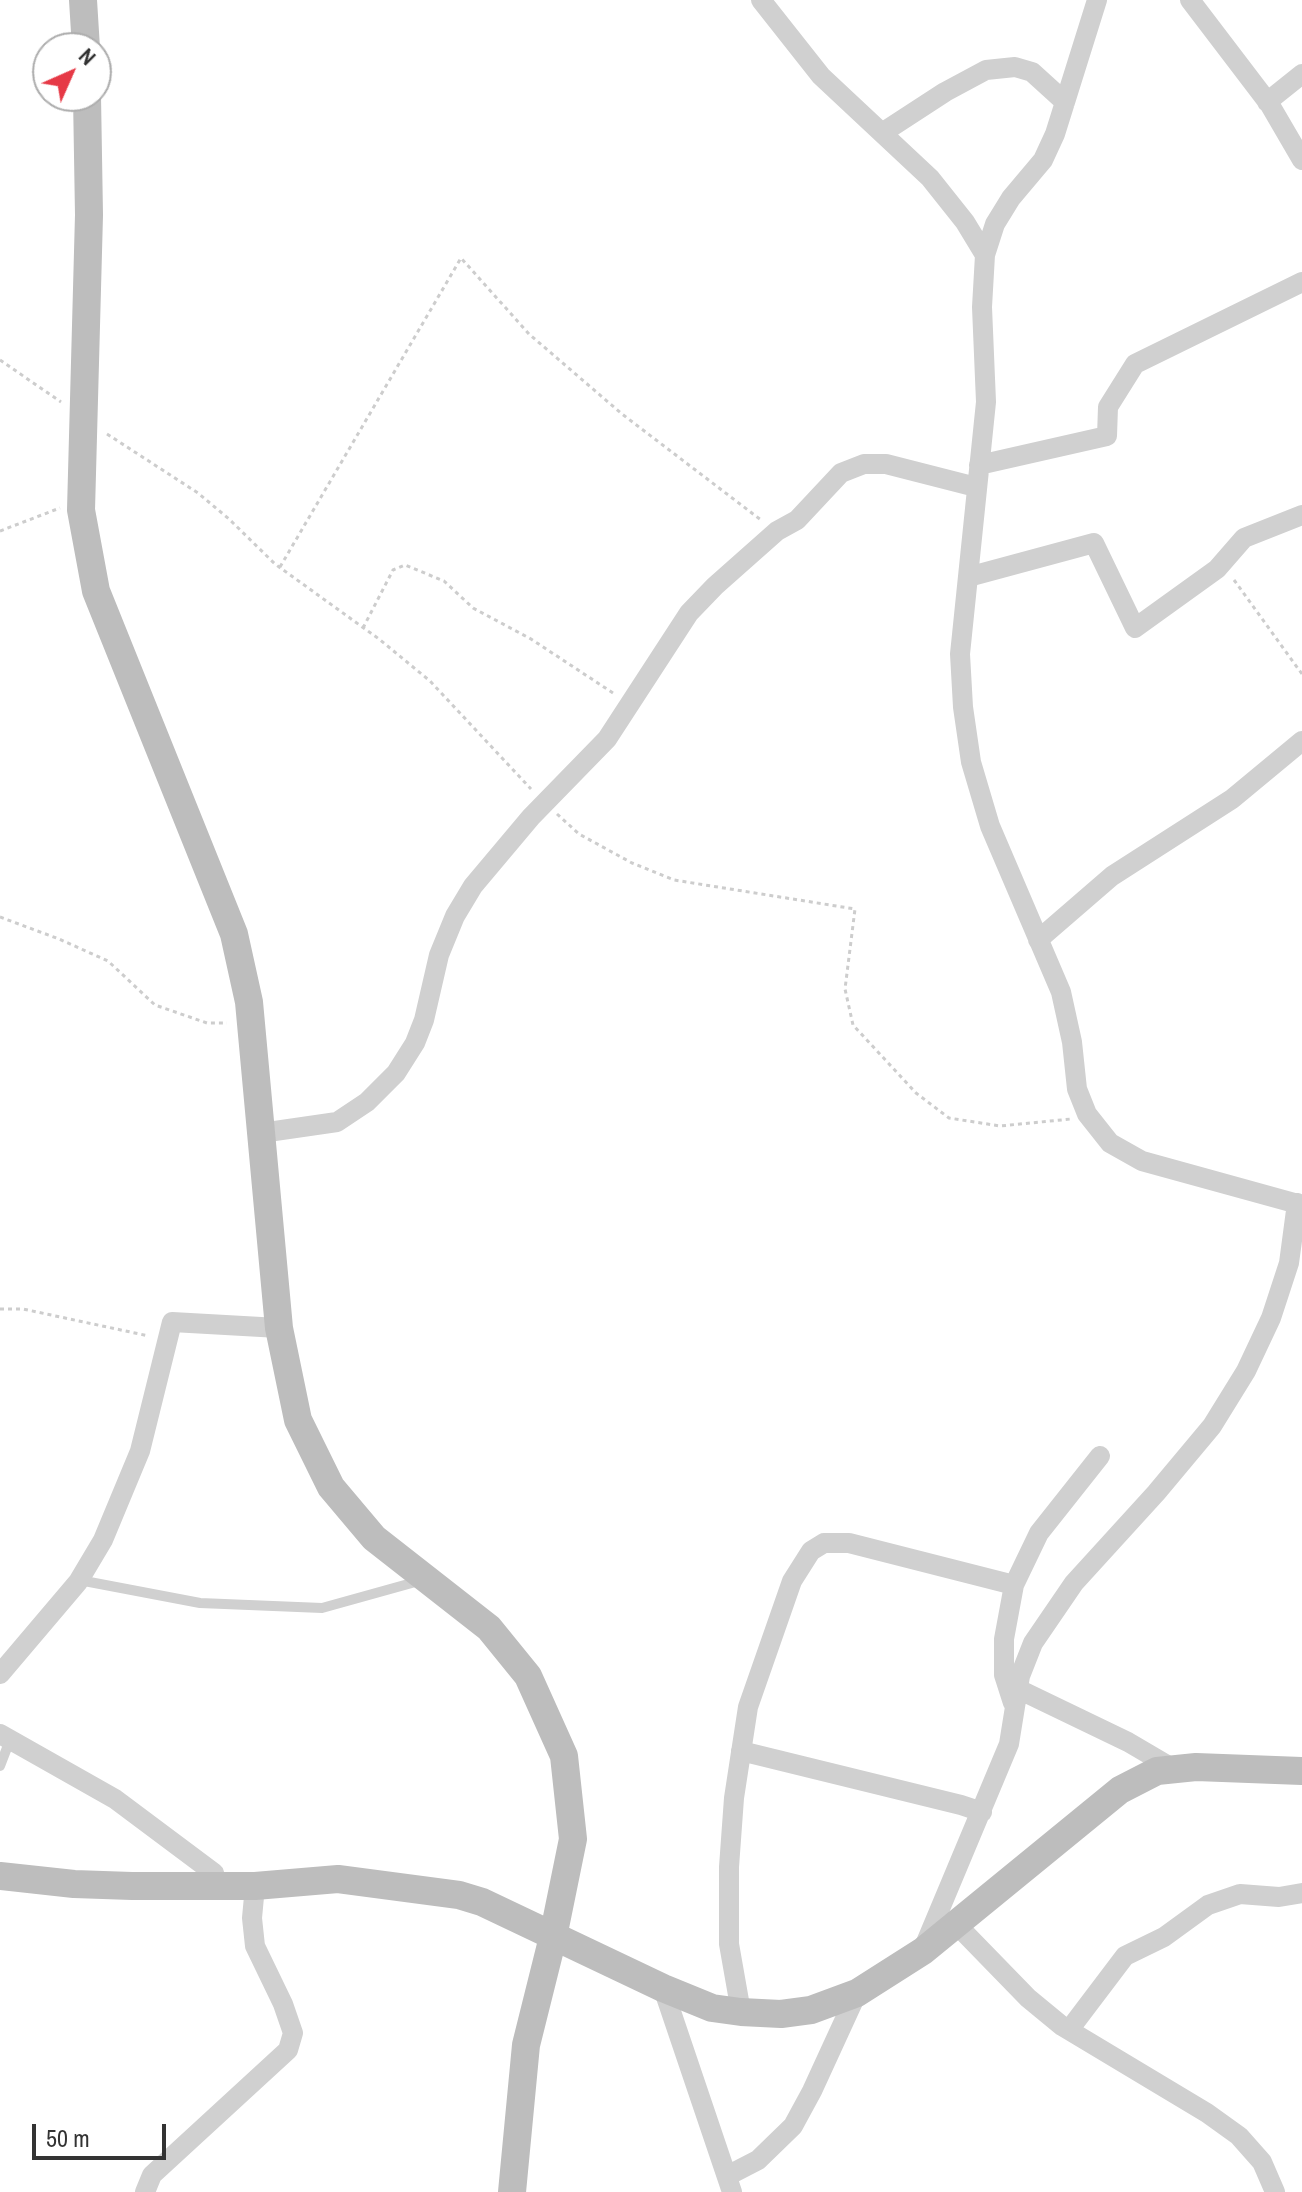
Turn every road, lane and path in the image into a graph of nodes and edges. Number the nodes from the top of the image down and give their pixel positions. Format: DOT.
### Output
graph roads {
  1 [pos="83,0"];
  2 [pos="761,0"];
  3 [pos="1097,0"];
  4 [pos="1190,0"];
  5 [pos="85,32"];
  6 [pos="1302,74"];
  7 [pos="1065,102"];
  8 [pos="1267,102"];
  9 [pos="87,112"];
  10 [pos="882,133"];
  11 [pos="1302,160"];
  12 [pos="985,255"];
  13 [pos="1302,282"];
  14 [pos="0,360"];
  15 [pos="84,419"];
  16 [pos="979,465"];
  17 [pos="976,487"];
  18 [pos="81,501"];
  19 [pos="1302,515"];
  20 [pos="0,531"];
  21 [pos="777,531"];
  22 [pos="1222,563"];
  23 [pos="280,567"];
  24 [pos="968,577"];
  25 [pos="363,628"];
  26 [pos="1302,674"];
  27 [pos="630,704"];
  28 [pos="1302,741"];
  29 [pos="545,803"];
  30 [pos="0,917"];
  31 [pos="1038,940"];
  32 [pos="251,1024"];
  33 [pos="1090,1118"];
  34 [pos="261,1133"];
  35 [pos="1300,1204"];
  36 [pos="0,1309"];
  37 [pos="279,1328"];
  38 [pos="168,1340"];
  39 [pos="1100,1456"];
  40 [pos="427,1578"];
  41 [pos="79,1580"];
  42 [pos="1014,1585"];
  43 [pos="0,1674"];
  44 [pos="1016,1699"];
  45 [pos="5,1737"];
  46 [pos="741,1751"];
  47 [pos="0,1766"];
  48 [pos="1174,1769"];
  49 [pos="1302,1771"];
  50 [pos="982,1812"];
  51 [pos="0,1876"];
  52 [pos="216,1885"];
  53 [pos="255,1886"];
  54 [pos="1302,1893"];
  55 [pos="956,1924"];
  56 [pos="553,1937"];
  57 [pos="923,1951"];
  58 [pos="663,1988"];
  59 [pos="857,1993"];
  60 [pos="741,2012"];
  61 [pos="1069,2030"];
  62 [pos="730,2184"];
  63 [pos="145,2192"];
  64 [pos="512,2192"];
  65 [pos="1275,2192"];
  1 -- 5 [label="street"];
  2 -- 10 [label="street"];
  3 -- 7 [label="street"];
  4 -- 8 [label="street"];
  6 -- 8 [label="street"];
  7 -- 10 [label="street"];
  7 -- 12 [label="street"];
  8 -- 11 [label="street"];
  9 -- 15 [label="street"];
  10 -- 12 [label="street"];
  12 -- 16 [label="street"];
  13 -- 16 [label="street"];
  14 -- 15 [label="path"];
  15 -- 18 [label="street"];
  15 -- 23 [label="path"];
  16 -- 17 [label="street"];
  17 -- 21 [label="street"];
  17 -- 24 [label="street"];
  18 -- 20 [label="path"];
  18 -- 32 [label="street"];
  19 -- 22 [label="street"];
  21 -- 23 [label="path"];
  21 -- 27 [label="street"];
  22 -- 24 [label="street"];
  22 -- 26 [label="path"];
  23 -- 25 [label="path"];
  24 -- 31 [label="street"];
  25 -- 27 [label="path"];
  25 -- 29 [label="path"];
  27 -- 29 [label="street"];
  28 -- 31 [label="street"];
  29 -- 33 [label="path"];
  29 -- 34 [label="street"];
  30 -- 32 [label="path"];
  31 -- 33 [label="street"];
  32 -- 34 [label="street"];
  33 -- 35 [label="street"];
  34 -- 37 [label="street"];
  35 -- 44 [label="street"];
  36 -- 38 [label="path"];
  37 -- 38 [label="street"];
  37 -- 40 [label="street"];
  38 -- 41 [label="street"];
  39 -- 42 [label="street"];
  40 -- 41 [label="lane"];
  40 -- 56 [label="street"];
  41 -- 43 [label="street"];
  42 -- 44 [label="street"];
  42 -- 46 [label="street"];
  44 -- 48 [label="street"];
  44 -- 50 [label="street"];
  45 -- 47 [label="lane"];
  45 -- 52 [label="street"];
  46 -- 50 [label="street"];
  46 -- 60 [label="street"];
  48 -- 49 [label="street"];
  48 -- 55 [label="street"];
  50 -- 57 [label="street"];
  51 -- 52 [label="street"];
  52 -- 53 [label="street"];
  53 -- 56 [label="street"];
  53 -- 63 [label="street"];
  54 -- 61 [label="street"];
  55 -- 57 [label="street"];
  55 -- 61 [label="street"];
  56 -- 58 [label="street"];
  56 -- 64 [label="street"];
  57 -- 59 [label="street"];
  58 -- 60 [label="street"];
  58 -- 62 [label="street"];
  59 -- 60 [label="street"];
  59 -- 62 [label="street"];
  61 -- 65 [label="street"];
}
